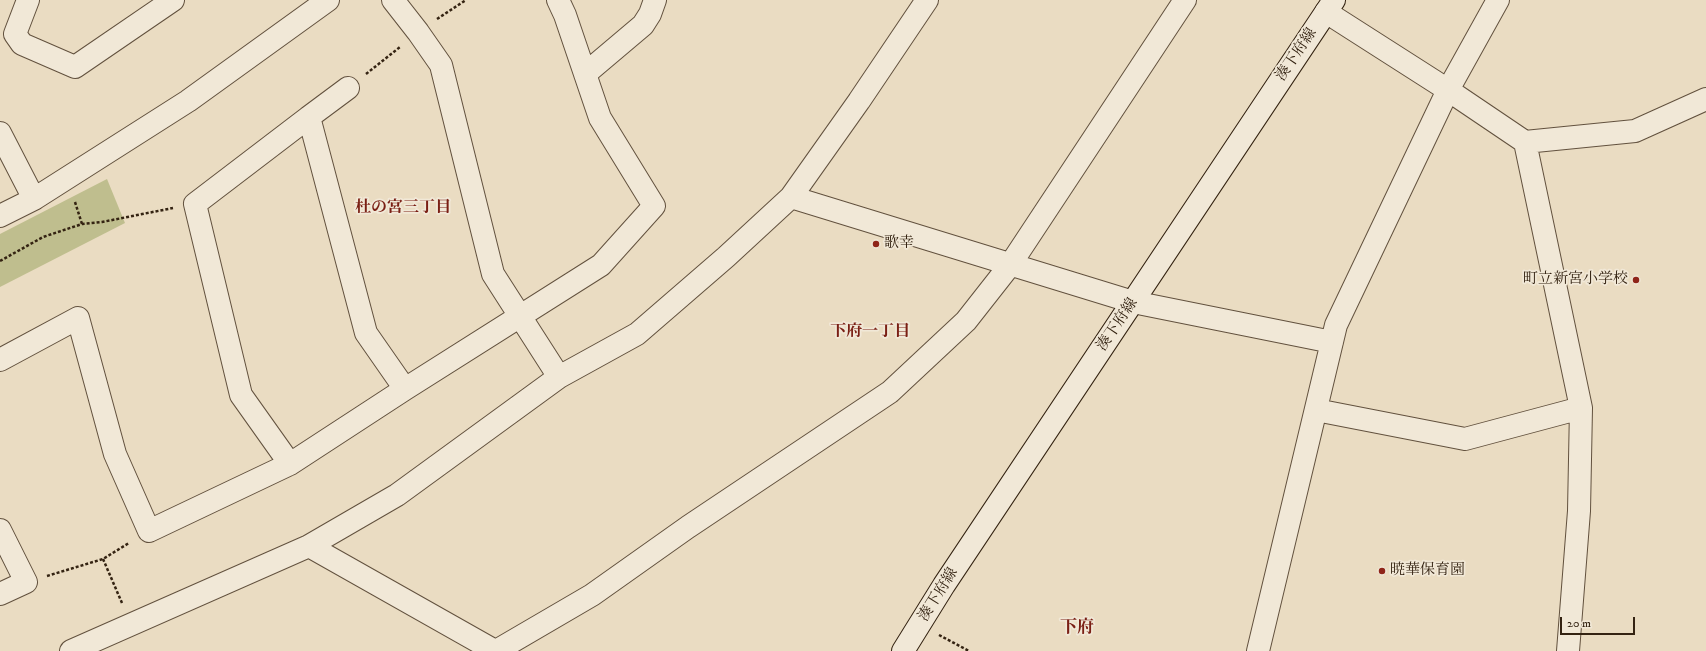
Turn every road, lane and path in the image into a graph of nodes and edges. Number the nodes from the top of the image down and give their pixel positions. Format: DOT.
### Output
graph roads {
  1 [pos="28,0"];
  2 [pos="173,0"];
  3 [pos="328,0"];
  4 [pos="393,0"];
  5 [pos="466,0"];
  6 [pos="558,0"];
  7 [pos="654,0"];
  8 [pos="927,0"];
  9 [pos="1185,0"];
  10 [pos="1498,0"];
  11 [pos="1330,6"];
  12 [pos="418,32"];
  13 [pos="585,74"];
  14 [pos="348,88"];
  15 [pos="1448,90"];
  16 [pos="1706,99"];
  17 [pos="309,118"];
  18 [pos="0,133"];
  19 [pos="1525,142"];
  20 [pos="791,197"];
  21 [pos="34,199"];
  22 [pos="195,204"];
  23 [pos="0,216"];
  24 [pos="0,260"];
  25 [pos="1010,265"];
  26 [pos="1133,302"];
  27 [pos="521,315"];
  28 [pos="1332,342"];
  29 [pos="0,360"];
  30 [pos="559,376"];
  31 [pos="405,388"];
  32 [pos="1581,408"];
  33 [pos="1316,410"];
  34 [pos="290,464"];
  35 [pos="0,530"];
  36 [pos="149,531"];
  37 [pos="309,546"];
  38 [pos="103,559"];
  39 [pos="26,582"];
  40 [pos="0,594"];
  41 [pos="130,624"];
  42 [pos="920,624"];
  43 [pos="78,650"];
  44 [pos="495,651"];
  45 [pos="903,651"];
  46 [pos="969,651"];
  47 [pos="1258,651"];
  48 [pos="1568,651"];
  1 -- 2 [label="street"];
  3 -- 21 [label="street"];
  4 -- 12 [label="street"];
  5 -- 12 [label="path"];
  6 -- 13 [label="street"];
  7 -- 13 [label="street"];
  8 -- 20 [label="street"];
  9 -- 25 [label="street"];
  10 -- 15 [label="street"];
  11 -- 15 [label="street"];
  11 -- 26 [label="street, 湊下府線"];
  12 -- 14 [label="path"];
  12 -- 27 [label="street"];
  13 -- 27 [label="street"];
  14 -- 17 [label="street"];
  15 -- 19 [label="street"];
  15 -- 28 [label="street"];
  16 -- 19 [label="street"];
  17 -- 22 [label="street"];
  17 -- 31 [label="street"];
  18 -- 21 [label="street"];
  19 -- 32 [label="street"];
  20 -- 25 [label="street"];
  20 -- 30 [label="street"];
  21 -- 23 [label="street"];
  22 -- 24 [label="path"];
  22 -- 34 [label="street"];
  25 -- 26 [label="street"];
  25 -- 44 [label="street"];
  26 -- 28 [label="street"];
  26 -- 42 [label="street, 湊下府線"];
  27 -- 30 [label="street"];
  27 -- 31 [label="street"];
  28 -- 33 [label="street"];
  29 -- 36 [label="street"];
  30 -- 37 [label="street"];
  31 -- 34 [label="street"];
  32 -- 33 [label="street"];
  32 -- 48 [label="street"];
  33 -- 47 [label="street"];
  34 -- 36 [label="street"];
  35 -- 39 [label="street"];
  36 -- 38 [label="path"];
  37 -- 41 [label="street"];
  37 -- 44 [label="street"];
  38 -- 39 [label="path"];
  38 -- 41 [label="path"];
  39 -- 40 [label="street"];
  41 -- 43 [label="street"];
  42 -- 45 [label="street, 湊下府線"];
  42 -- 46 [label="path"];
}
